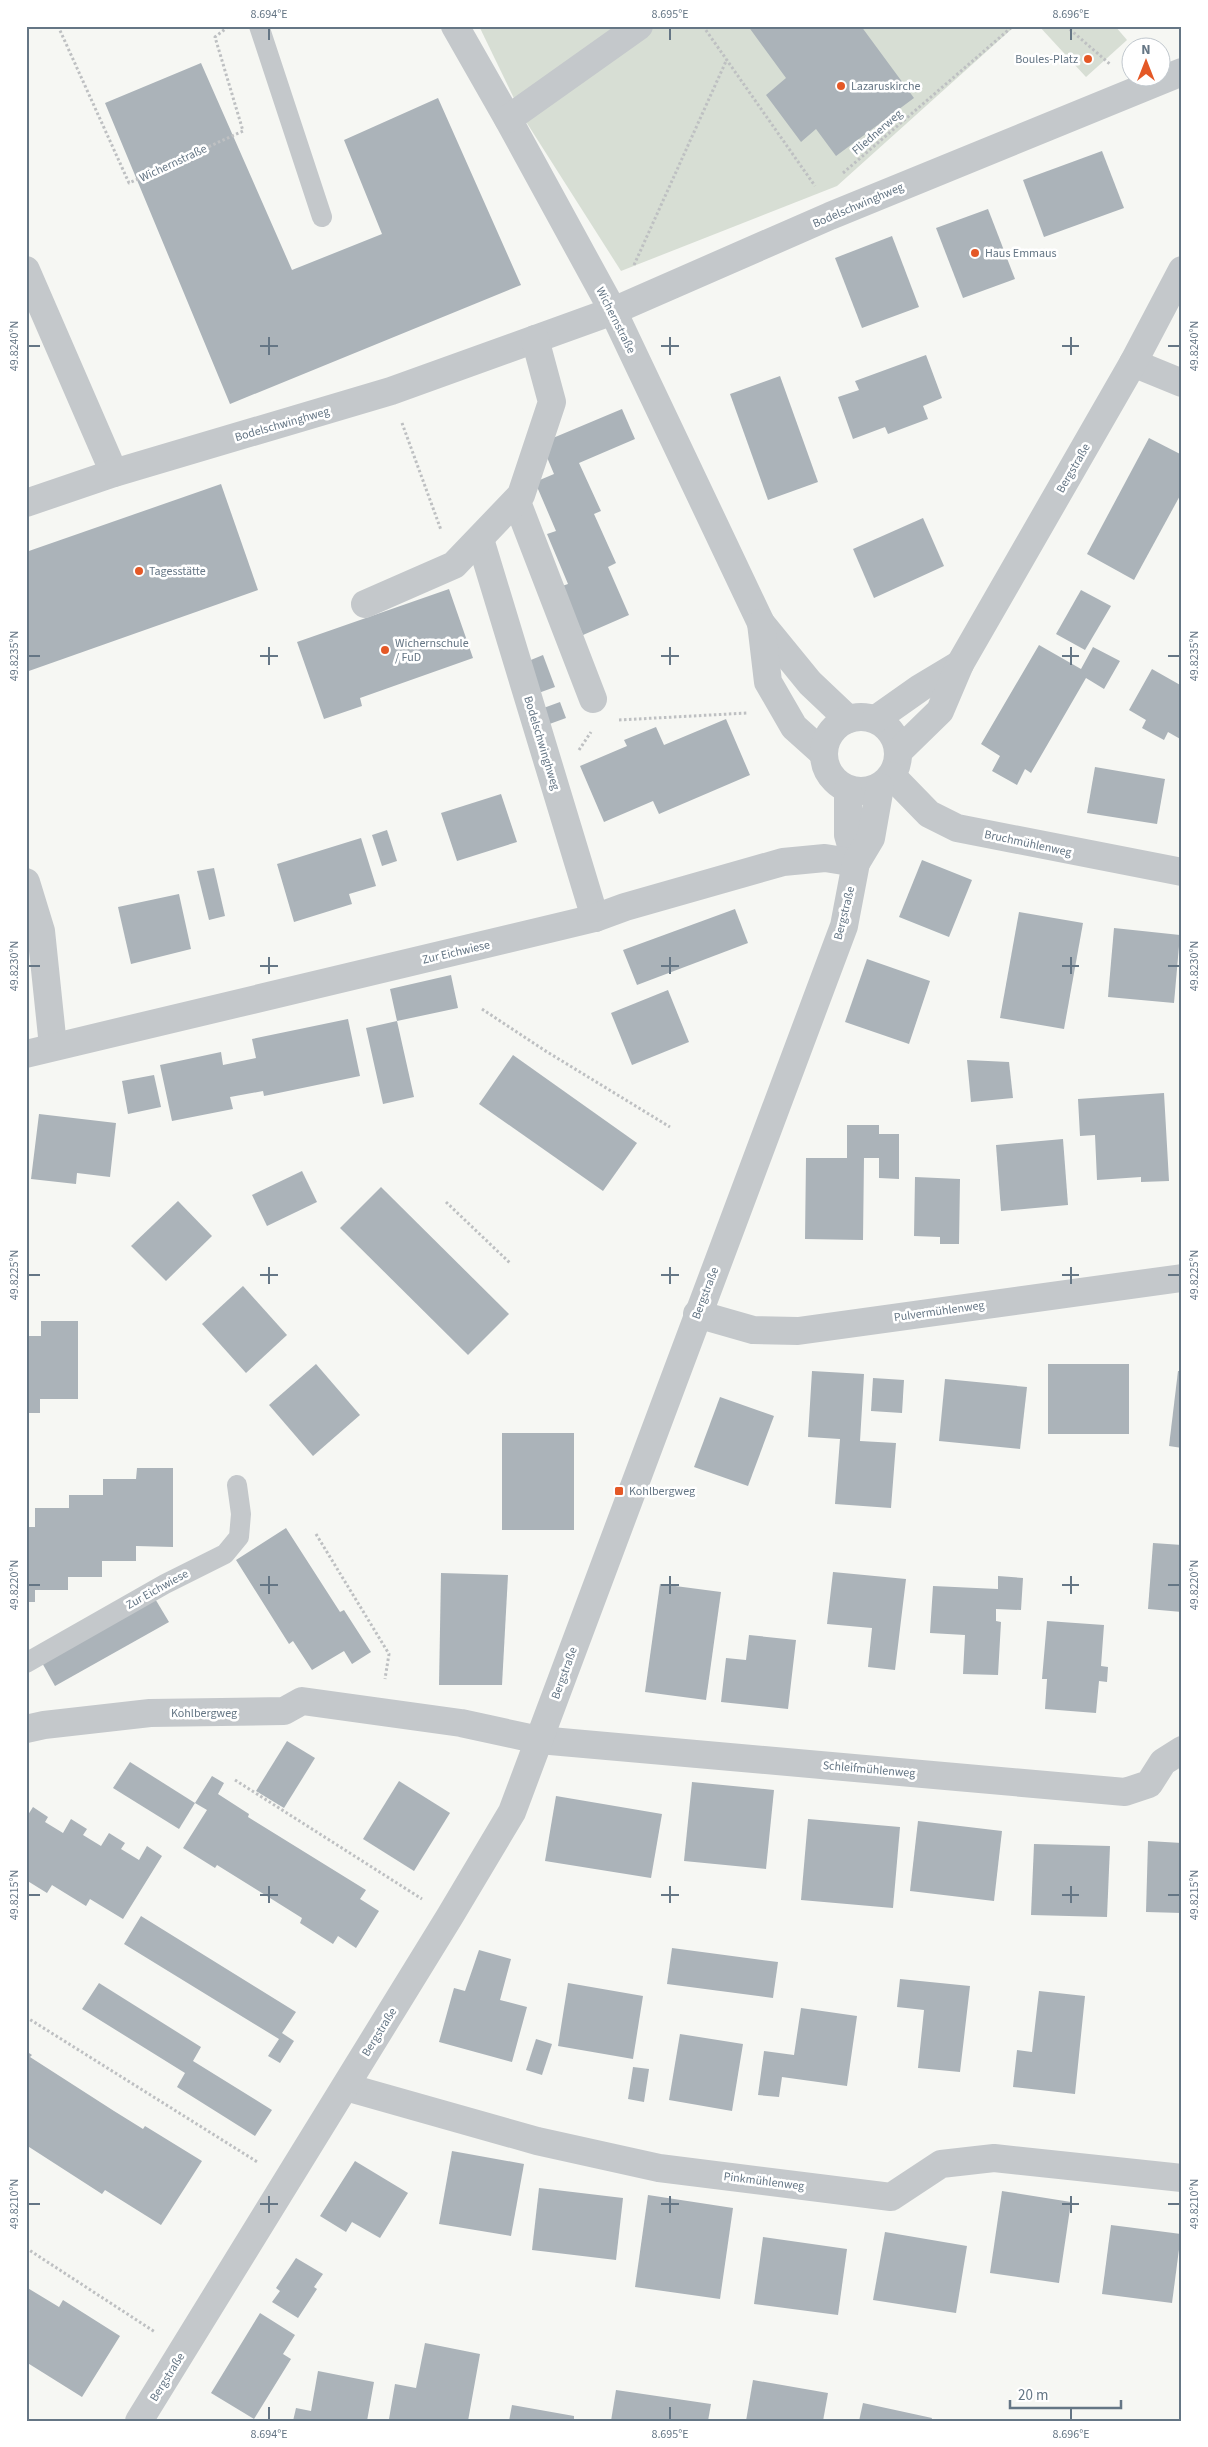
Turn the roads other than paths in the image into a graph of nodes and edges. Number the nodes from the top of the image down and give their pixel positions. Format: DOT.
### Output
graph roads {
  1 [pos="259,26"];
  2 [pos="455,26"];
  3 [pos="639,26"];
  4 [pos="1182,72"];
  5 [pos="508,119"];
  6 [pos="322,217"];
  7 [pos="26,270"];
  8 [pos="1182,270"];
  9 [pos="613,311"];
  10 [pos="535,339"];
  11 [pos="1133,363"];
  12 [pos="1182,383"];
  13 [pos="114,473"];
  14 [pos="517,502"];
  15 [pos="26,503"];
  16 [pos="480,539"];
  17 [pos="365,604"];
  18 [pos="761,623"];
  19 [pos="960,664"];
  20 [pos="593,699"];
  21 [pos="848,719"];
  22 [pos="876,719"];
  23 [pos="823,753"];
  24 [pos="890,771"];
  25 [pos="848,790"];
  26 [pos="856,863"];
  27 [pos="1182,872"];
  28 [pos="26,882"];
  29 [pos="595,918"];
  30 [pos="54,1046"];
  31 [pos="26,1054"];
  32 [pos="1182,1278"];
  33 [pos="697,1314"];
  34 [pos="237,1485"];
  35 [pos="26,1663"];
  36 [pos="26,1729"];
  37 [pos="539,1740"];
  38 [pos="1182,1750"];
  39 [pos="346,2087"];
  40 [pos="1182,2178"];
  41 [pos="139,2421"];
  1 -- 6 [label="lane"];
  2 -- 5 [label="street, Wichernstraße"];
  3 -- 5 [label="street"];
  4 -- 9 [label="street, Bodelschwinghweg"];
  5 -- 9 [label="street, Wichernstraße"];
  7 -- 13 [label="street"];
  8 -- 11 [label="street, Bergstraße"];
  9 -- 10 [label="street, Bodelschwinghweg"];
  9 -- 18 [label="street, Wichernstraße"];
  10 -- 13 [label="street, Bodelschwinghweg"];
  10 -- 14 [label="street"];
  11 -- 12 [label="street"];
  11 -- 19 [label="street, Bergstraße"];
  13 -- 15 [label="street, Bodelschwinghweg"];
  14 -- 16 [label="street"];
  14 -- 20 [label="street"];
  16 -- 17 [label="street"];
  16 -- 29 [label="street, Bodelschwinghweg"];
  18 -- 21 [label="street, Wichernstraße"];
  18 -- 23 [label="street, Wichernstraße"];
  19 -- 22 [label="street, Bergstraße"];
  19 -- 24 [label="street, Bergstraße"];
  21 -- 22 [label="street"];
  21 -- 23 [label="street"];
  22 -- 24 [label="street"];
  23 -- 25 [label="street"];
  24 -- 25 [label="street"];
  24 -- 26 [label="street, Bergstraße"];
  24 -- 27 [label="street, Bruchmühlenweg"];
  25 -- 26 [label="street, Bergstraße"];
  26 -- 29 [label="street, Zur Eichwiese"];
  26 -- 33 [label="street, Bergstraße"];
  28 -- 30 [label="street"];
  29 -- 30 [label="street, Zur Eichwiese"];
  30 -- 31 [label="street, Zur Eichwiese"];
  32 -- 33 [label="street, Pulvermühlenweg"];
  33 -- 37 [label="street, Bergstraße"];
  34 -- 35 [label="lane, Zur Eichwiese"];
  36 -- 37 [label="street, Kohlbergweg"];
  37 -- 38 [label="street, Schleifmühlenweg"];
  37 -- 39 [label="street, Bergstraße"];
  39 -- 40 [label="street, Pinkmühlenweg"];
  39 -- 41 [label="street, Bergstraße"];
}
